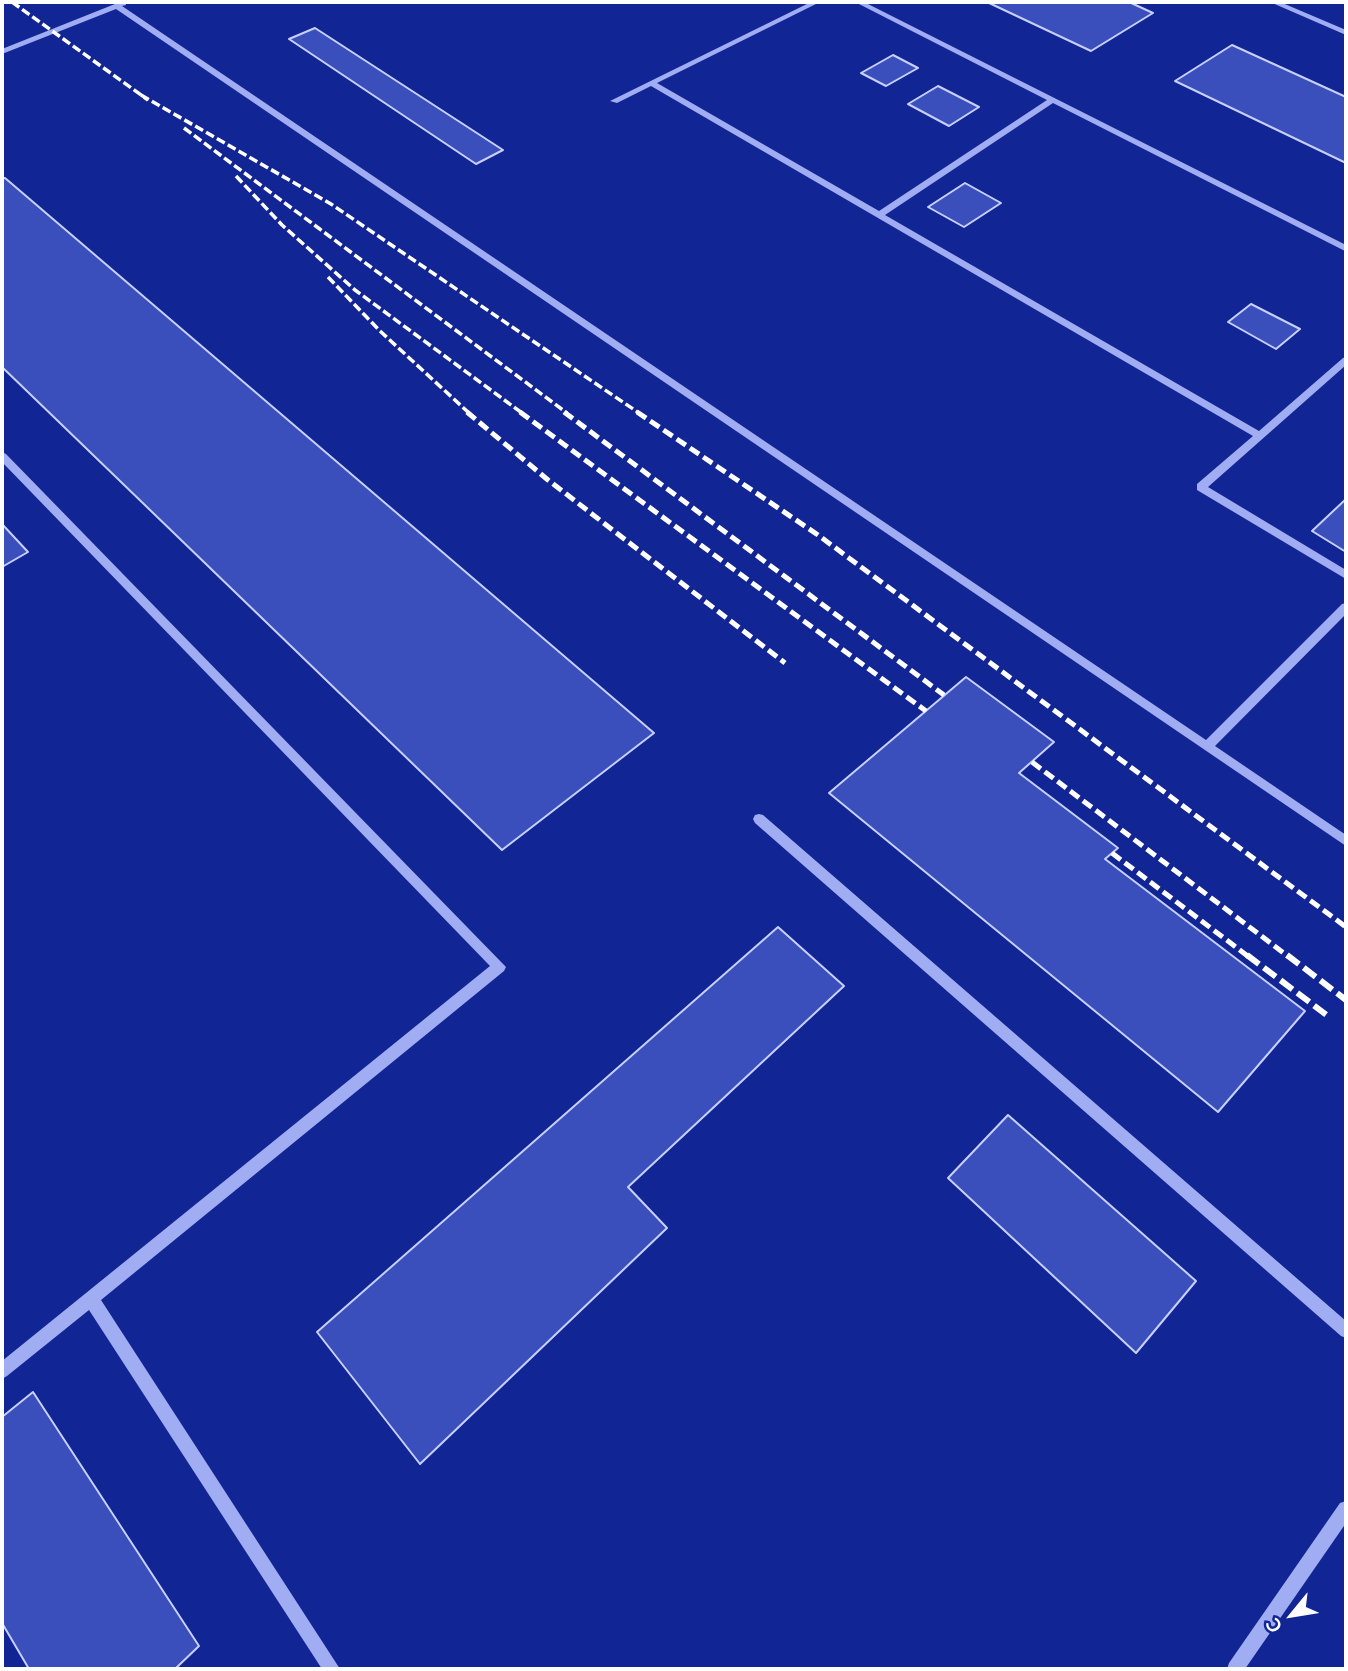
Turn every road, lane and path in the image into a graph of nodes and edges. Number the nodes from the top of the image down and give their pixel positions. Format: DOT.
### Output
graph roads {
  1 [pos="816,2"];
  2 [pos="859,2"];
  3 [pos="1274,2"];
  4 [pos="122,4"];
  5 [pos="1346,33"];
  6 [pos="2,51"];
  7 [pos="651,83"];
  8 [pos="1053,100"];
  9 [pos="614,101"];
  10 [pos="878,216"];
  11 [pos="1346,248"];
  12 [pos="1346,360"];
  13 [pos="1260,436"];
  14 [pos="2,456"];
  15 [pos="1346,575"];
  16 [pos="1346,607"];
  17 [pos="1207,746"];
  18 [pos="759,819"];
  19 [pos="1346,841"];
  20 [pos="91,1299"];
  21 [pos="1346,1331"];
  22 [pos="2,1371"];
  23 [pos="1346,1509"];
  24 [pos="332,1669"];
  25 [pos="1235,1669"];
  1 -- 7 [label="lane"];
  2 -- 8 [label="lane"];
  3 -- 5 [label="lane"];
  4 -- 6 [label="lane"];
  4 -- 17 [label="lane"];
  7 -- 9 [label="lane"];
  7 -- 10 [label="lane"];
  8 -- 10 [label="lane"];
  8 -- 11 [label="lane"];
  10 -- 13 [label="lane"];
  12 -- 13 [label="lane"];
  13 -- 15 [label="lane"];
  14 -- 20 [label="lane"];
  16 -- 17 [label="lane"];
  17 -- 19 [label="lane"];
  18 -- 21 [label="lane"];
  20 -- 22 [label="lane"];
  20 -- 24 [label="lane"];
  23 -- 25 [label="lane"];
}
